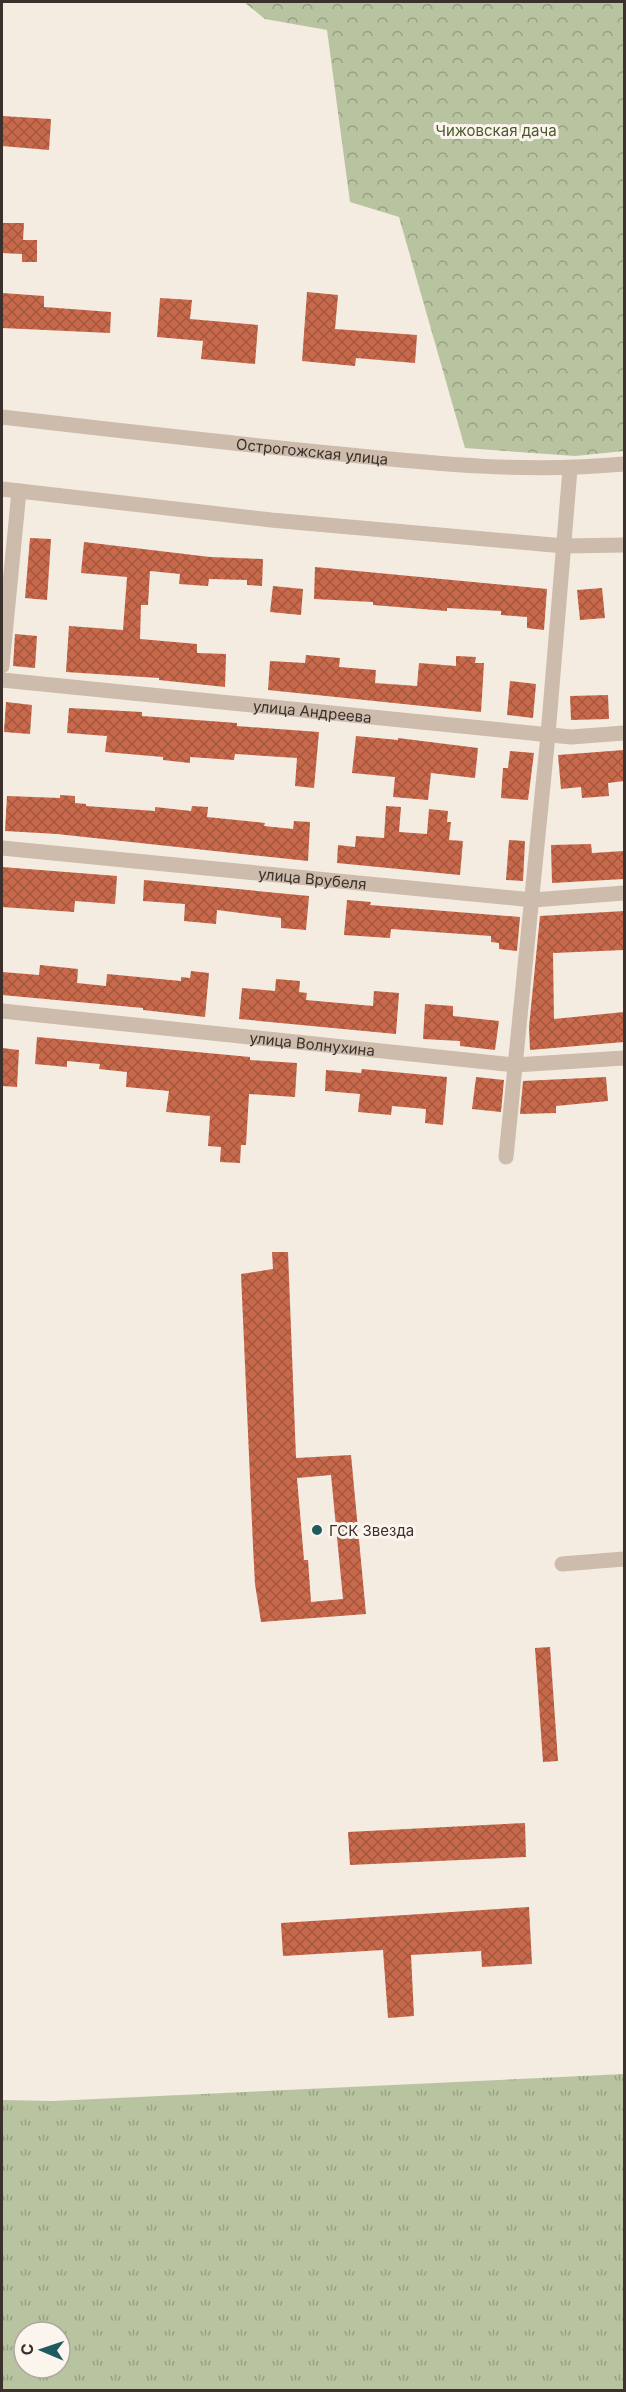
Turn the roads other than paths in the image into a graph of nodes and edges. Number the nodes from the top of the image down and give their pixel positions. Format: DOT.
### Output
graph roads {
  1 [pos="2,417"];
  2 [pos="624,464"];
  3 [pos="570,469"];
  4 [pos="2,489"];
  5 [pos="19,491"];
  6 [pos="624,545"];
  7 [pos="564,546"];
  8 [pos="2,666"];
  9 [pos="2,680"];
  10 [pos="624,733"];
  11 [pos="548,735"];
  12 [pos="2,848"];
  13 [pos="624,893"];
  14 [pos="533,900"];
  15 [pos="2,1011"];
  16 [pos="624,1058"];
  17 [pos="515,1065"];
  18 [pos="506,1157"];
  19 [pos="624,1559"];
  20 [pos="562,1564"];
  1 -- 3 [label="street, Острогожская улица"];
  2 -- 3 [label="street, Острогожская улица"];
  3 -- 7 [label="street"];
  4 -- 5 [label="street"];
  5 -- 7 [label="street"];
  5 -- 8 [label="street"];
  6 -- 7 [label="street"];
  7 -- 11 [label="street"];
  9 -- 11 [label="street, улица Андреева"];
  10 -- 11 [label="street, улица Андреева"];
  11 -- 14 [label="street"];
  12 -- 14 [label="street, улица Врубеля"];
  13 -- 14 [label="street, улица Врубеля"];
  14 -- 17 [label="street"];
  15 -- 17 [label="street, улица Волнухина"];
  16 -- 17 [label="street, улица Волнухина"];
  17 -- 18 [label="street"];
  19 -- 20 [label="street"];
}
